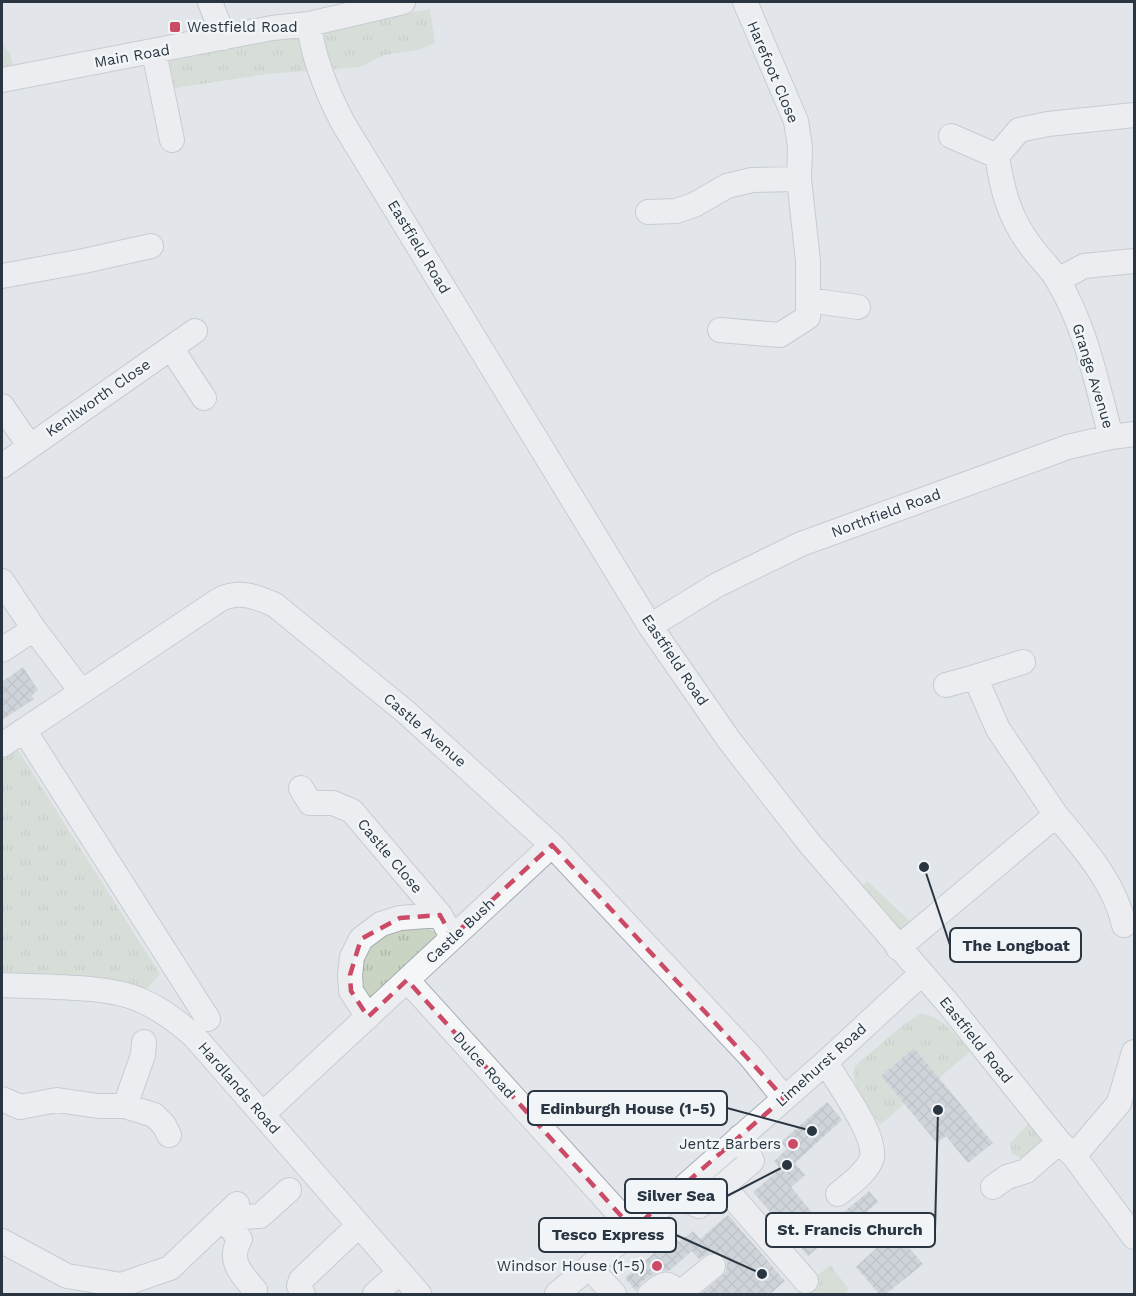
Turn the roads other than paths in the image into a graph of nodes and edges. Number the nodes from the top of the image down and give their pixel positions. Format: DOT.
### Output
graph roads {
  1 [pos="210,2"];
  2 [pos="403,2"];
  3 [pos="745,2"];
  4 [pos="309,24"];
  5 [pos="224,38"];
  6 [pos="154,52"];
  7 [pos="2,80"];
  8 [pos="1134,115"];
  9 [pos="951,136"];
  10 [pos="172,140"];
  11 [pos="997,156"];
  12 [pos="799,179"];
  13 [pos="648,212"];
  14 [pos="151,246"];
  15 [pos="1134,261"];
  16 [pos="2,276"];
  17 [pos="1058,280"];
  18 [pos="808,300"];
  19 [pos="858,307"];
  20 [pos="720,330"];
  21 [pos="195,332"];
  22 [pos="171,348"];
  23 [pos="204,398"];
  24 [pos="2,405"];
  25 [pos="1123,435"];
  26 [pos="29,445"];
  27 [pos="2,466"];
  28 [pos="2,581"];
  29 [pos="650,626"];
  30 [pos="34,629"];
  31 [pos="2,650"];
  32 [pos="1023,662"];
  33 [pos="975,677"];
  34 [pos="946,685"];
  35 [pos="81,691"];
  36 [pos="24,730"];
  37 [pos="2,745"];
  38 [pos="306,803"];
  39 [pos="1056,815"];
  40 [pos="552,845"];
  41 [pos="440,915"];
  42 [pos="1124,925"];
  43 [pos="452,938"];
  44 [pos="898,948"];
  45 [pos="921,974"];
  46 [pos="407,980"];
  47 [pos="2,985"];
  48 [pos="368,1017"];
  49 [pos="208,1018"];
  50 [pos="144,1042"];
  51 [pos="1134,1052"];
  52 [pos="826,1062"];
  53 [pos="784,1098"];
  54 [pos="2,1099"];
  55 [pos="125,1106"];
  56 [pos="262,1114"];
  57 [pos="169,1135"];
  58 [pos="741,1137"];
  59 [pos="1066,1149"];
  60 [pos="723,1186"];
  61 [pos="993,1187"];
  62 [pos="289,1190"];
  63 [pos="676,1194"];
  64 [pos="838,1194"];
  65 [pos="230,1211"];
  66 [pos="359,1226"];
  67 [pos="633,1229"];
  68 [pos="1134,1236"];
  69 [pos="2,1240"];
  70 [pos="713,1266"];
  71 [pos="590,1268"];
  72 [pos="400,1272"];
  73 [pos="806,1281"];
  74 [pos="102,1289"];
  75 [pos="255,1290"];
  76 [pos="303,1294"];
  77 [pos="375,1294"];
  78 [pos="419,1294"];
  79 [pos="557,1294"];
  80 [pos="614,1294"];
  81 [pos="650,1294"];
  1 -- 5 [label="street"];
  2 -- 4 [label="street, Main Road"];
  3 -- 12 [label="street, Harefoot Close"];
  4 -- 5 [label="street, Main Road"];
  4 -- 29 [label="street, Eastfield Road"];
  5 -- 6 [label="street, Main Road"];
  6 -- 7 [label="street, Main Road"];
  6 -- 10 [label="street"];
  8 -- 11 [label="street"];
  9 -- 11 [label="street"];
  11 -- 17 [label="street, Grange Avenue"];
  12 -- 13 [label="street"];
  12 -- 18 [label="street, Harefoot Close"];
  14 -- 16 [label="street"];
  15 -- 17 [label="street"];
  17 -- 25 [label="street, Grange Avenue"];
  18 -- 19 [label="street"];
  18 -- 20 [label="street, Harefoot Close"];
  21 -- 22 [label="street, Kenilworth Close"];
  22 -- 23 [label="street"];
  22 -- 26 [label="street, Kenilworth Close"];
  24 -- 26 [label="street"];
  25 -- 29 [label="street, Northfield Road"];
  26 -- 27 [label="street, Kenilworth Close"];
  28 -- 30 [label="street"];
  29 -- 44 [label="street, Eastfield Road"];
  30 -- 31 [label="street"];
  30 -- 35 [label="street"];
  32 -- 33 [label="street"];
  33 -- 34 [label="street"];
  33 -- 39 [label="street"];
  35 -- 36 [label="street, Castle Avenue"];
  35 -- 40 [label="street, Castle Avenue"];
  36 -- 37 [label="street, Castle Avenue"];
  36 -- 49 [label="street, Hardlands Road"];
  38 -- 41 [label="street, Castle Close"];
  39 -- 42 [label="street"];
  39 -- 44 [label="street"];
  40 -- 43 [label="street, Castle Bush"];
  40 -- 53 [label="street, Castle Avenue"];
  41 -- 43 [label="street, Castle Close"];
  41 -- 48 [label="street, Castle Bush"];
  43 -- 46 [label="street, Castle Bush"];
  44 -- 45 [label="street, Eastfield Road"];
  45 -- 52 [label="street, Limehurst Road"];
  45 -- 59 [label="street, Eastfield Road"];
  46 -- 48 [label="street, Castle Bush"];
  46 -- 67 [label="street, Dulce Road"];
  47 -- 56 [label="street, Hardlands Road"];
  48 -- 56 [label="street, Castle Bush"];
  50 -- 55 [label="street"];
  51 -- 59 [label="street"];
  52 -- 53 [label="street, Limehurst Road"];
  52 -- 64 [label="street"];
  53 -- 58 [label="street, Limehurst Road"];
  54 -- 55 [label="street"];
  55 -- 57 [label="street"];
  56 -- 66 [label="street, Hardlands Road"];
  58 -- 60 [label="street"];
  58 -- 63 [label="street, Limehurst Road"];
  59 -- 61 [label="street"];
  59 -- 68 [label="street, Eastfield Road"];
  60 -- 63 [label="street"];
  60 -- 73 [label="street"];
  62 -- 65 [label="street"];
  63 -- 67 [label="street, Limehurst Road"];
  65 -- 74 [label="street"];
  65 -- 75 [label="street"];
  66 -- 72 [label="street, Hardlands Road"];
  66 -- 76 [label="street"];
  67 -- 71 [label="street, Limehurst Road"];
  69 -- 74 [label="street"];
  70 -- 81 [label="street"];
  71 -- 79 [label="street, Limehurst Road"];
  71 -- 80 [label="street"];
  72 -- 77 [label="street"];
  72 -- 78 [label="street, Hardlands Road"];
}
